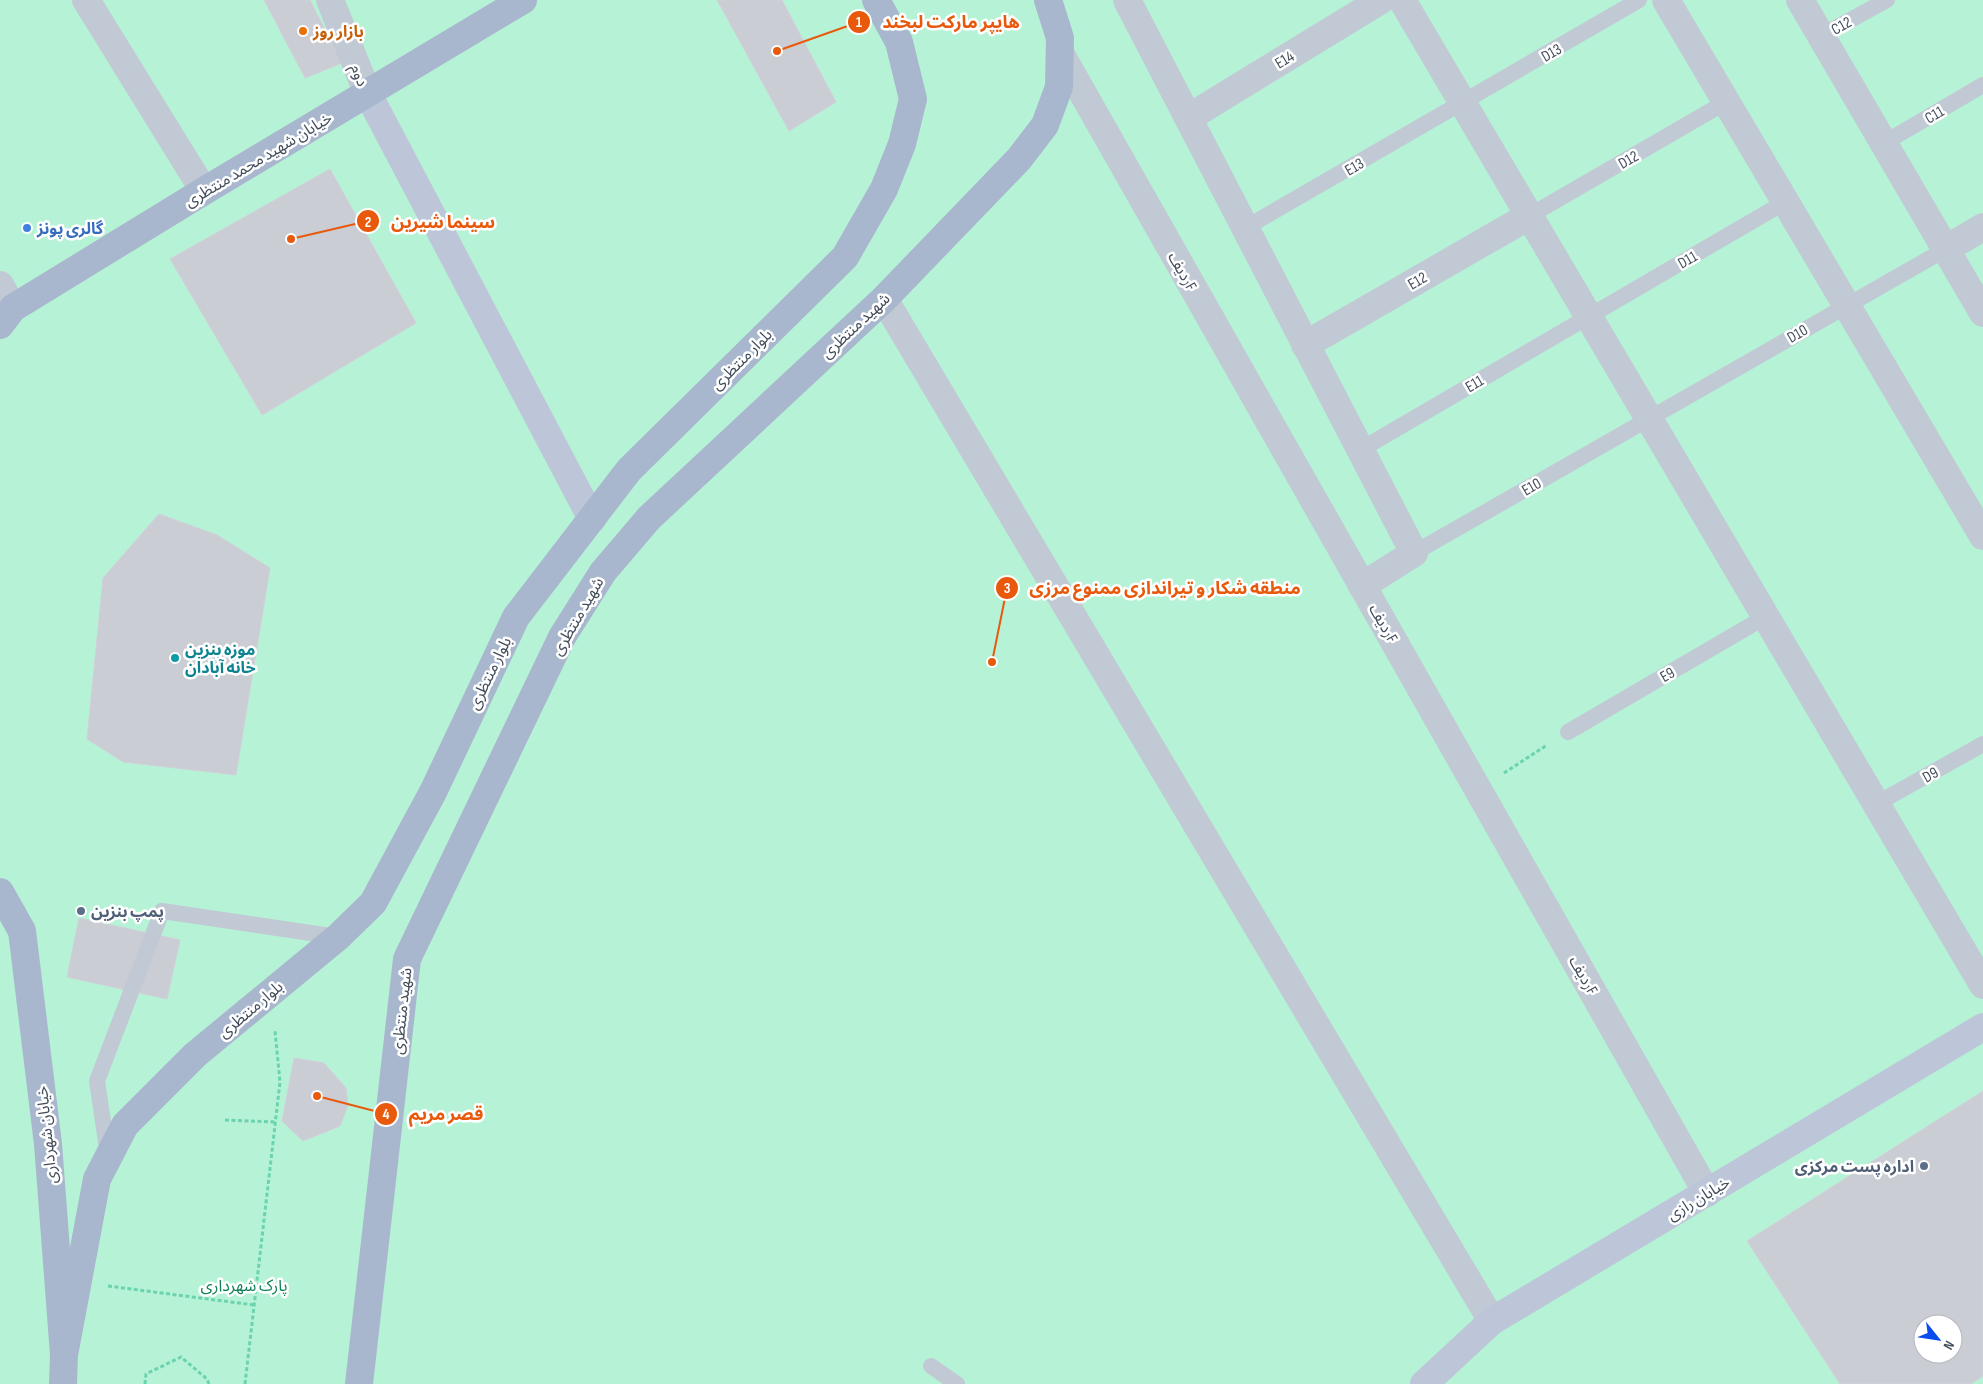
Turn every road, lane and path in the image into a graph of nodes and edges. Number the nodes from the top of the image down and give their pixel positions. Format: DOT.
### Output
graph roads {
  1 [pos="86,0"];
  2 [pos="330,0"];
  3 [pos="522,0"];
  4 [pos="876,0"];
  5 [pos="1048,0"];
  6 [pos="1127,0"];
  7 [pos="1381,0"];
  8 [pos="1402,0"];
  9 [pos="1639,0"];
  10 [pos="1666,0"];
  11 [pos="1800,0"];
  12 [pos="1887,0"];
  13 [pos="1822,36"];
  14 [pos="1060,54"];
  15 [pos="1983,85"];
  16 [pos="368,94"];
  17 [pos="1726,102"];
  18 [pos="1463,103"];
  19 [pos="1188,118"];
  20 [pos="1884,142"];
  21 [pos="204,191"];
  22 [pos="1786,202"];
  23 [pos="1529,216"];
  24 [pos="1983,227"];
  25 [pos="1245,228"];
  26 [pos="1946,249"];
  27 [pos="884,299"];
  28 [pos="1846,305"];
  29 [pos="3,308"];
  30 [pos="1983,313"];
  31 [pos="1589,317"];
  32 [pos="1305,345"];
  33 [pos="1648,419"];
  34 [pos="1360,450"];
  35 [pos="592,519"];
  36 [pos="1983,536"];
  37 [pos="1414,553"];
  38 [pos="1362,586"];
  39 [pos="1765,617"];
  40 [pos="1568,732"];
  41 [pos="1983,744"];
  42 [pos="1478,790"];
  43 [pos="1876,804"];
  44 [pos="0,892"];
  45 [pos="338,937"];
  46 [pos="1983,985"];
  47 [pos="271,990"];
  48 [pos="1983,1027"];
  49 [pos="225,1120"];
  50 [pos="275,1122"];
  51 [pos="108,1157"];
  52 [pos="1707,1193"];
  53 [pos="77,1283"];
  54 [pos="254,1305"];
  55 [pos="1492,1321"];
  56 [pos="64,1355"];
  57 [pos="931,1366"];
  58 [pos="63,1384"];
  59 [pos="145,1384"];
  60 [pos="209,1384"];
  61 [pos="245,1384"];
  62 [pos="359,1384"];
  63 [pos="957,1384"];
  64 [pos="1424,1384"];
  1 -- 21 [label="street"];
  2 -- 16 [label="street, دوم"];
  3 -- 16 [label="main road, خیابان شهید محمد منتظری"];
  4 -- 35 [label="main road, بلوار منتظری"];
  5 -- 14 [label="main road, شهید منتظری"];
  6 -- 19 [label="street"];
  7 -- 19 [label="street, E14"];
  8 -- 18 [label="street"];
  9 -- 18 [label="lane, D13"];
  10 -- 17 [label="street"];
  11 -- 13 [label="street"];
  12 -- 13 [label="lane, C12"];
  13 -- 20 [label="street"];
  14 -- 27 [label="main road, شهید منتظری"];
  14 -- 38 [label="street, ردیفF"];
  15 -- 20 [label="lane, C11"];
  16 -- 21 [label="main road, خیابان شهید محمد منتظری"];
  16 -- 35 [label="street"];
  17 -- 22 [label="street"];
  17 -- 23 [label="lane, D12"];
  18 -- 23 [label="street"];
  18 -- 25 [label="lane, E13"];
  19 -- 25 [label="street"];
  20 -- 26 [label="street"];
  21 -- 29 [label="main road, خیابان شهید محمد منتظری"];
  22 -- 28 [label="street"];
  22 -- 31 [label="lane, D11"];
  23 -- 31 [label="street"];
  23 -- 32 [label="street, E12"];
  24 -- 26 [label="street"];
  25 -- 32 [label="street"];
  26 -- 28 [label="lane, D10"];
  26 -- 30 [label="street"];
  27 -- 55 [label="street"];
  27 -- 62 [label="main road, شهید منتظری"];
  28 -- 33 [label="lane, D10"];
  28 -- 36 [label="street"];
  31 -- 33 [label="street"];
  31 -- 34 [label="lane, E11"];
  32 -- 34 [label="street"];
  33 -- 37 [label="lane, E10"];
  33 -- 39 [label="street"];
  34 -- 37 [label="street"];
  35 -- 45 [label="main road, بلوار منتظری"];
  37 -- 38 [label="street"];
  38 -- 42 [label="street, ردیفF"];
  39 -- 40 [label="lane, E9"];
  39 -- 43 [label="street"];
  40 -- 42 [label="path"];
  41 -- 43 [label="lane, D9"];
  42 -- 52 [label="street, ردیفF"];
  43 -- 46 [label="street"];
  44 -- 56 [label="main road, خیابان شهرداری"];
  45 -- 47 [label="main road, بلوار منتظری"];
  45 -- 51 [label="lane"];
  47 -- 50 [label="path"];
  47 -- 51 [label="main road, بلوار منتظری"];
  48 -- 52 [label="street, خیابان رازی"];
  49 -- 50 [label="path"];
  50 -- 54 [label="path"];
  51 -- 53 [label="main road, بلوار منتظری"];
  52 -- 55 [label="street, خیابان رازی"];
  53 -- 54 [label="path"];
  53 -- 56 [label="main road, بلوار منتظری"];
  54 -- 61 [label="path"];
  55 -- 64 [label="street, خیابان رازی"];
  56 -- 58 [label="main road, خیابان شهرداری"];
  57 -- 63 [label="lane"];
  59 -- 60 [label="path"];
}
